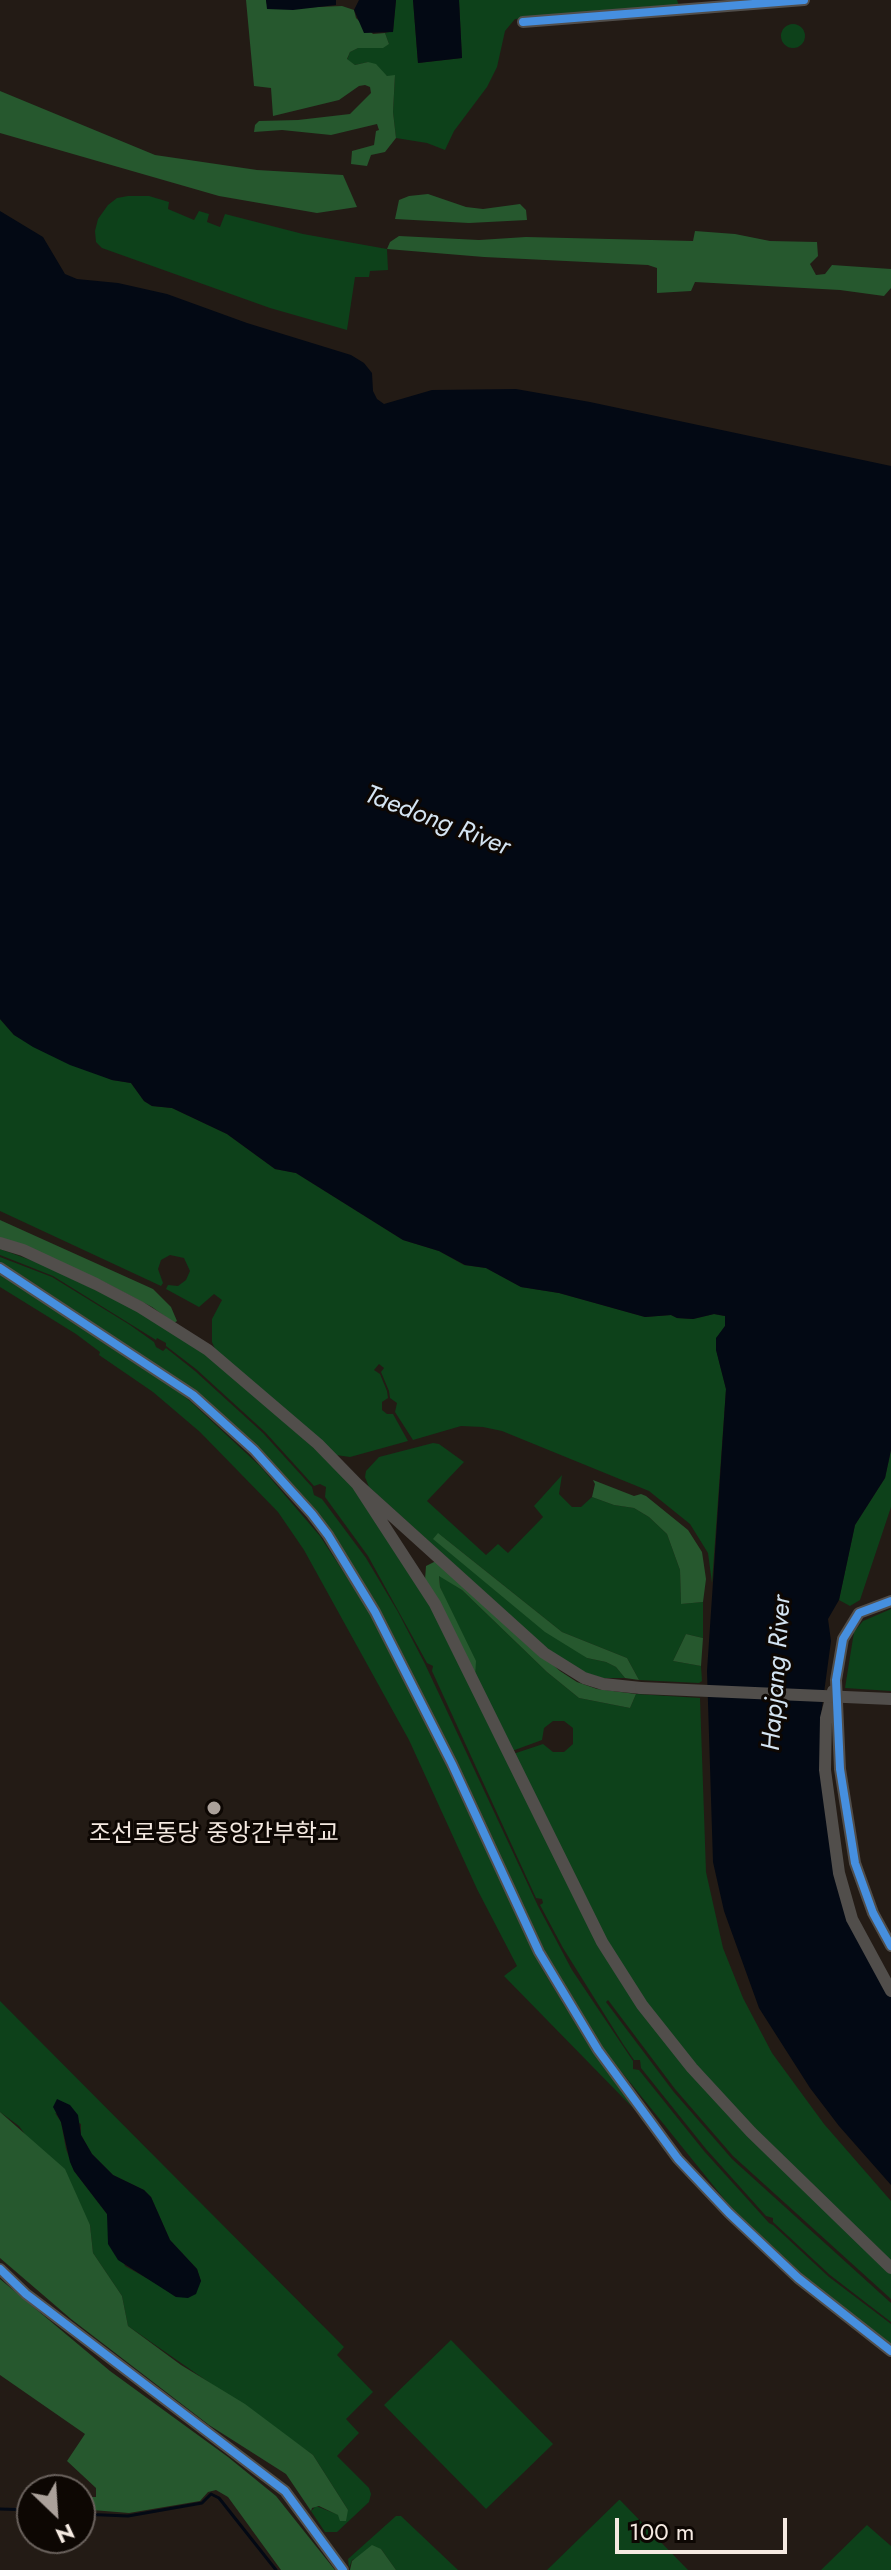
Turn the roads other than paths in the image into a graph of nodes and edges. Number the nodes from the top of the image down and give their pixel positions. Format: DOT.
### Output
graph roads {
  1 [pos="804,0"];
  2 [pos="523,22"];
  3 [pos="0,1243"];
  4 [pos="0,1268"];
  5 [pos="357,1484"];
  6 [pos="433,1551"];
  7 [pos="414,1569"];
  8 [pos="891,1601"];
  9 [pos="836,1680"];
  10 [pos="891,1699"];
  11 [pos="840,1769"];
  12 [pos="825,1770"];
  13 [pos="891,1946"];
  14 [pos="891,1991"];
  15 [pos="891,2268"];
  16 [pos="0,2269"];
  17 [pos="891,2351"];
  18 [pos="343,2570"];
  1 -- 2 [label="street"];
  3 -- 5 [label="street"];
  4 -- 17 [label="street"];
  5 -- 6 [label="street"];
  5 -- 7 [label="street"];
  6 -- 7 [label="street"];
  6 -- 10 [label="street, bridge"];
  7 -- 15 [label="street"];
  8 -- 9 [label="street"];
  9 -- 11 [label="street"];
  9 -- 12 [label="street"];
  11 -- 12 [label="street"];
  11 -- 13 [label="street"];
  12 -- 14 [label="street"];
  16 -- 18 [label="street"];
}
